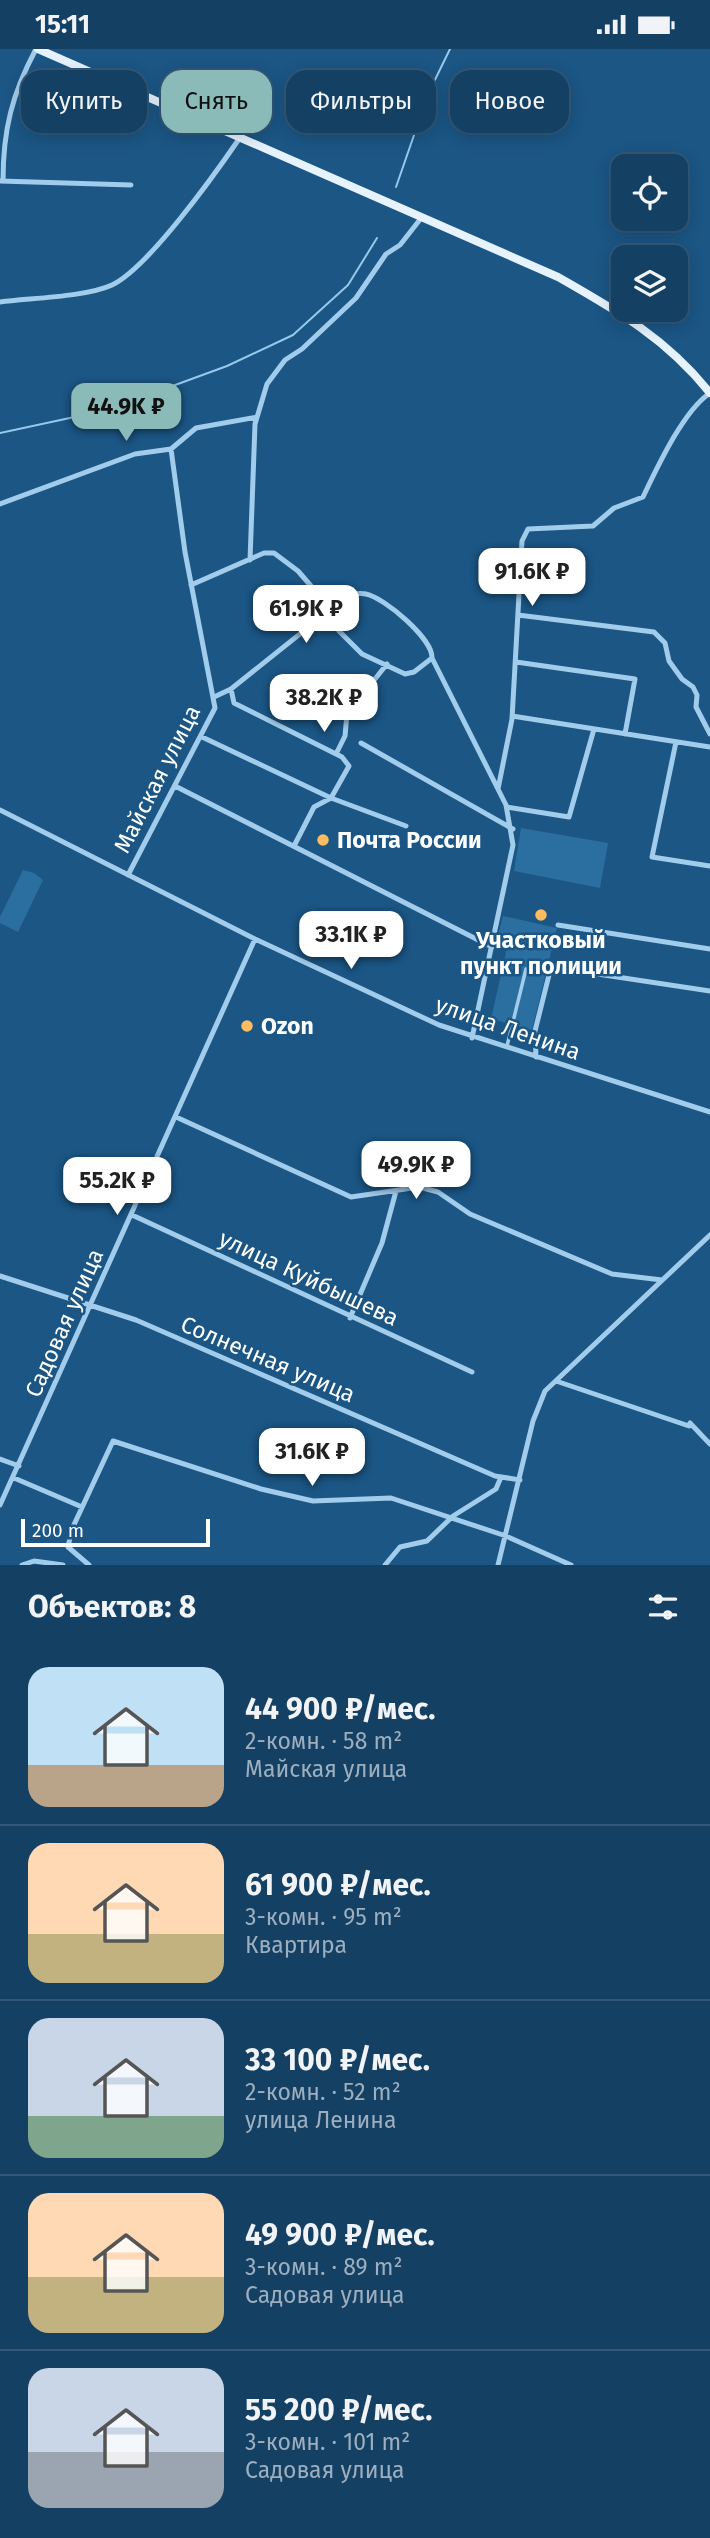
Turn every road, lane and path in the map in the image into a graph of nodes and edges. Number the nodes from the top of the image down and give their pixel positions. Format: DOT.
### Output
graph roads {
  1 [pos="37,49"];
  2 [pos="2,138"];
  3 [pos="239,139"];
  4 [pos="1,181"];
  5 [pos="131,185"];
  6 [pos="422,216"];
  7 [pos="0,302"];
  8 [pos="710,393"];
  9 [pos="257,417"];
  10 [pos="171,449"];
  11 [pos="0,504"];
  12 [pos="250,560"];
  13 [pos="191,585"];
  14 [pos="328,611"];
  15 [pos="518,615"];
  16 [pos="432,658"];
  17 [pos="516,662"];
  18 [pos="387,664"];
  19 [pos="230,689"];
  20 [pos="214,697"];
  21 [pos="512,716"];
  22 [pos="594,729"];
  23 [pos="625,734"];
  24 [pos="710,734"];
  25 [pos="202,737"];
  26 [pos="676,742"];
  27 [pos="360,743"];
  28 [pos="710,747"];
  29 [pos="336,754"];
  30 [pos="175,786"];
  31 [pos="498,789"];
  32 [pos="331,798"];
  33 [pos="507,807"];
  34 [pos="0,810"];
  35 [pos="406,826"];
  36 [pos="513,829"];
  37 [pos="294,846"];
  38 [pos="710,866"];
  39 [pos="128,875"];
  40 [pos="558,925"];
  41 [pos="256,939"];
  42 [pos="492,947"];
  43 [pos="710,949"];
  44 [pos="526,968"];
  45 [pos="710,991"];
  46 [pos="472,1038"];
  47 [pos="506,1048"];
  48 [pos="536,1057"];
  49 [pos="710,1112"];
  50 [pos="176,1117"];
  51 [pos="396,1191"];
  52 [pos="132,1215"];
  53 [pos="710,1235"];
  54 [pos="0,1276"];
  55 [pos="662,1280"];
  56 [pos="91,1308"];
  57 [pos="350,1318"];
  58 [pos="471,1372"];
  59 [pos="556,1381"];
  60 [pos="710,1444"];
  61 [pos="0,1459"];
  62 [pos="19,1466"];
  63 [pos="501,1477"];
  64 [pos="14,1478"];
  65 [pos="520,1480"];
  66 [pos="0,1505"];
  67 [pos="82,1507"];
  68 [pos="449,1520"];
  69 [pos="506,1536"];
  70 [pos="22,1565"];
  71 [pos="62,1565"];
  72 [pos="89,1565"];
  73 [pos="385,1565"];
  74 [pos="498,1565"];
  75 [pos="571,1565"];
  1 -- 2 [label="street"];
  1 -- 3 [label="main road"];
  2 -- 4 [label="street"];
  3 -- 6 [label="main road"];
  3 -- 7 [label="street"];
  4 -- 5 [label="street"];
  6 -- 8 [label="main road"];
  6 -- 9 [label="street"];
  8 -- 15 [label="street"];
  9 -- 10 [label="street"];
  9 -- 12 [label="street"];
  10 -- 11 [label="street"];
  10 -- 13 [label="street, Майская улица"];
  12 -- 13 [label="street"];
  12 -- 14 [label="street"];
  13 -- 20 [label="street, Майская улица"];
  14 -- 16 [label="street"];
  14 -- 18 [label="street"];
  14 -- 19 [label="street"];
  15 -- 17 [label="street"];
  15 -- 24 [label="street"];
  16 -- 18 [label="street"];
  16 -- 31 [label="street"];
  17 -- 21 [label="street"];
  17 -- 23 [label="street"];
  18 -- 29 [label="street"];
  19 -- 20 [label="street"];
  19 -- 29 [label="street"];
  20 -- 25 [label="street, Майская улица"];
  21 -- 22 [label="street"];
  21 -- 31 [label="street"];
  22 -- 23 [label="street"];
  22 -- 33 [label="street"];
  23 -- 26 [label="street"];
  25 -- 30 [label="street, Майская улица"];
  25 -- 32 [label="street"];
  26 -- 28 [label="street"];
  26 -- 38 [label="street"];
  27 -- 36 [label="street"];
  29 -- 32 [label="street"];
  30 -- 37 [label="street"];
  30 -- 39 [label="street, Майская улица"];
  31 -- 33 [label="street"];
  32 -- 35 [label="street"];
  32 -- 37 [label="street"];
  33 -- 36 [label="street"];
  34 -- 39 [label="street, улица Ленина"];
  36 -- 42 [label="street"];
  37 -- 42 [label="street"];
  39 -- 41 [label="street, улица Ленина"];
  40 -- 43 [label="street"];
  41 -- 46 [label="street, улица Ленина"];
  41 -- 50 [label="street, Садовая улица"];
  42 -- 46 [label="street"];
  44 -- 47 [label="street"];
  45 -- 48 [label="street"];
  46 -- 47 [label="street, улица Ленина"];
  47 -- 48 [label="street, улица Ленина"];
  48 -- 49 [label="street, улица Ленина"];
  50 -- 51 [label="street"];
  50 -- 52 [label="street, Садовая улица"];
  51 -- 55 [label="street"];
  51 -- 57 [label="street"];
  52 -- 56 [label="street, Садовая улица"];
  52 -- 57 [label="street, улица Куйбышева"];
  53 -- 55 [label="street"];
  54 -- 56 [label="street, Солнечная улица"];
  55 -- 59 [label="street"];
  56 -- 62 [label="street, Садовая улица"];
  56 -- 63 [label="street, Солнечная улица"];
  57 -- 58 [label="street, улица Куйбышева"];
  59 -- 60 [label="street"];
  59 -- 65 [label="street"];
  61 -- 62 [label="street"];
  62 -- 64 [label="street, Садовая улица"];
  63 -- 65 [label="street, Солнечная улица"];
  63 -- 68 [label="street"];
  64 -- 66 [label="street, Садовая улица"];
  64 -- 67 [label="street"];
  65 -- 69 [label="street"];
  67 -- 68 [label="street"];
  67 -- 72 [label="street"];
  68 -- 69 [label="street"];
  68 -- 73 [label="street"];
  69 -- 74 [label="street"];
  69 -- 75 [label="street"];
  70 -- 71 [label="street"];
}
